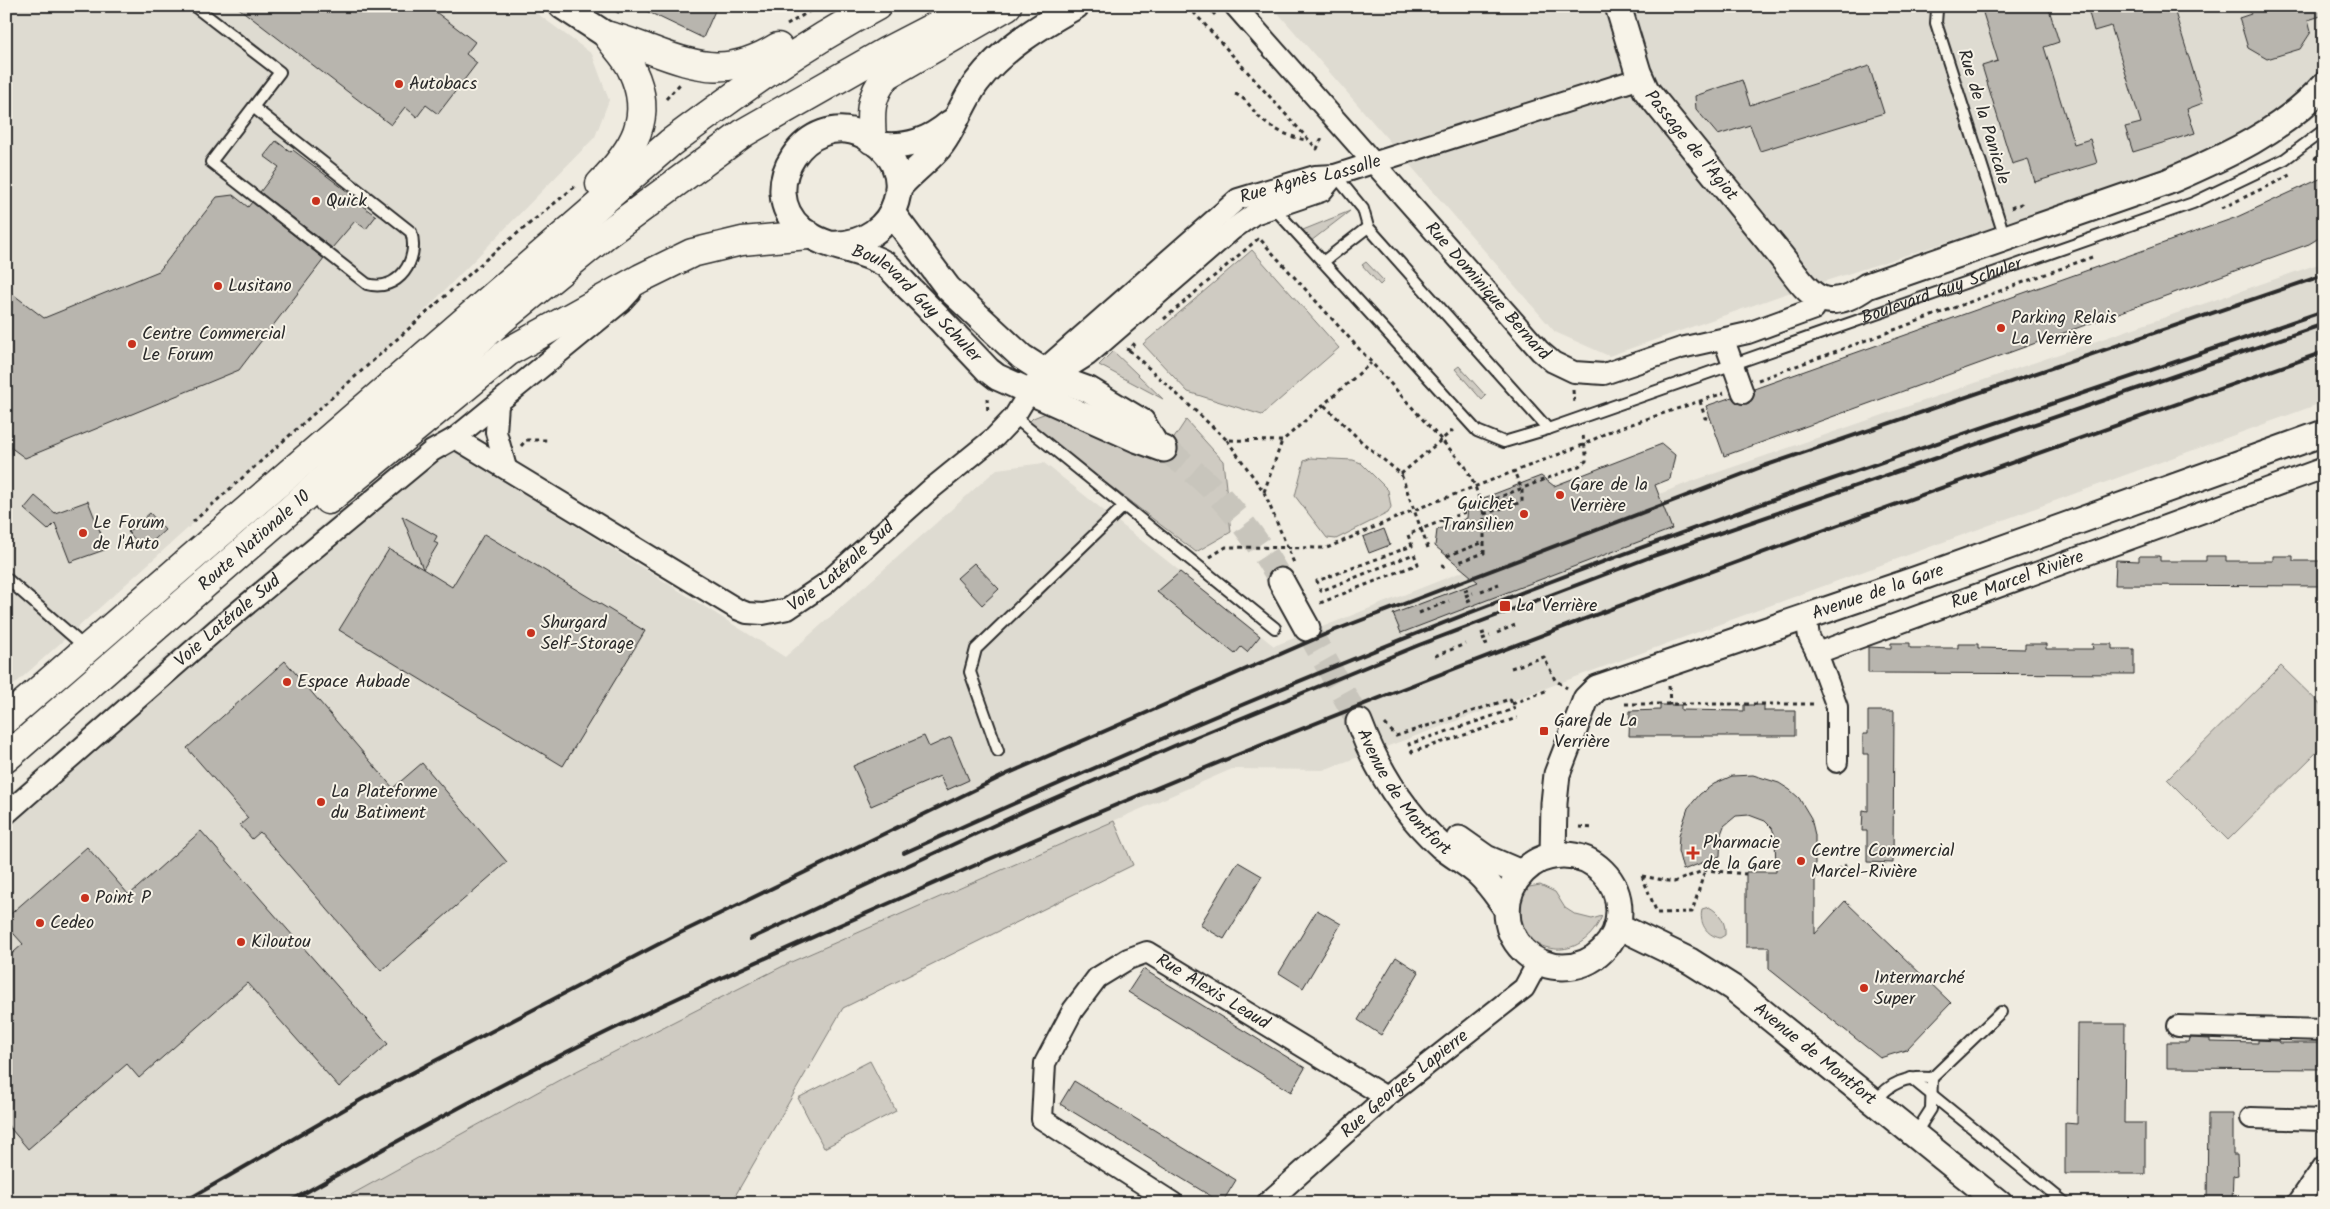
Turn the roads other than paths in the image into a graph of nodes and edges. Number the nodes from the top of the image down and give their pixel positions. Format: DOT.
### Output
graph roads {
  1 [pos="194,6"];
  2 [pos="562,6"];
  3 [pos="843,6"];
  4 [pos="877,6"];
  5 [pos="974,6"];
  6 [pos="1007,6"];
  7 [pos="1076,6"];
  8 [pos="1235,6"];
  9 [pos="1618,6"];
  10 [pos="1940,6"];
  11 [pos="608,36"];
  12 [pos="1641,78"];
  13 [pos="2324,85"];
  14 [pos="253,107"];
  15 [pos="955,118"];
  16 [pos="2324,130"];
  17 [pos="876,142"];
  18 [pos="1373,163"];
  19 [pos="1335,175"];
  20 [pos="898,188"];
  21 [pos="598,206"];
  22 [pos="1272,207"];
  23 [pos="892,212"];
  24 [pos="1368,227"];
  25 [pos="2005,238"];
  26 [pos="819,240"];
  27 [pos="1323,262"];
  28 [pos="885,264"];
  29 [pos="1792,270"];
  30 [pos="641,278"];
  31 [pos="1867,286"];
  32 [pos="1819,299"];
  33 [pos="1724,340"];
  34 [pos="1731,365"];
  35 [pos="1040,380"];
  36 [pos="1741,390"];
  37 [pos="498,404"];
  38 [pos="1014,417"];
  39 [pos="1548,429"];
  40 [pos="455,438"];
  41 [pos="2323,438"];
  42 [pos="1160,447"];
  43 [pos="506,468"];
  44 [pos="2324,468"];
  45 [pos="1123,507"];
  46 [pos="292,508"];
  47 [pos="1289,576"];
  48 [pos="6,578"];
  49 [pos="1806,616"];
  50 [pos="1311,617"];
  51 [pos="1275,628"];
  52 [pos="87,648"];
  53 [pos="1816,653"];
  54 [pos="6,719"];
  55 [pos="998,751"];
  56 [pos="6,758"];
  57 [pos="1837,762"];
  58 [pos="6,814"];
  59 [pos="1553,856"];
  60 [pos="1521,873"];
  61 [pos="1507,910"];
  62 [pos="1618,926"];
  63 [pos="1538,962"];
  64 [pos="2001,1012"];
  65 [pos="2178,1026"];
  66 [pos="2324,1030"];
  67 [pos="1911,1078"];
  68 [pos="1932,1078"];
  69 [pos="1932,1096"];
  70 [pos="1386,1097"];
  71 [pos="1875,1102"];
  72 [pos="2251,1118"];
  73 [pos="2324,1120"];
  74 [pos="1915,1135"];
  75 [pos="2324,1166"];
  76 [pos="1173,1203"];
  77 [pos="1267,1203"];
  78 [pos="1999,1203"];
  79 [pos="2064,1203"];
  80 [pos="2298,1203"];
  1 -- 14 [label="lane"];
  2 -- 11 [label="street"];
  3 -- 11 [label="main road"];
  4 -- 21 [label="main road"];
  5 -- 46 [label="main road, Route Nationale 10"];
  6 -- 17 [label="main road"];
  7 -- 15 [label="street"];
  8 -- 18 [label="street, Rue Dominique Bernard"];
  9 -- 12 [label="street, Passage de l'Agiot"];
  10 -- 25 [label="lane, Rue de la Panicale"];
  11 -- 21 [label="main road"];
  12 -- 18 [label="street, Rue Agnès Lassalle"];
  12 -- 29 [label="street, Passage de l'Agiot"];
  13 -- 25 [label="street, Boulevard Guy Schuler"];
  14 -- 14 [label="lane"];
  15 -- 17 [label="street"];
  15 -- 20 [label="street"];
  16 -- 34 [label="lane, Boulevard Guy Schuler"];
  17 -- 20 [label="street, Boulevard Guy Schuler"];
  17 -- 26 [label="street, Boulevard Guy Schuler"];
  18 -- 19 [label="street, Rue Agnès Lassalle"];
  18 -- 33 [label="street, Rue Dominique Bernard"];
  19 -- 22 [label="street"];
  19 -- 24 [label="lane"];
  19 -- 35 [label="street, Rue Agnès Lassalle"];
  20 -- 23 [label="street, Boulevard Guy Schuler"];
  21 -- 52 [label="main road"];
  22 -- 27 [label="lane, Boulevard Guy Schuler"];
  22 -- 35 [label="street, Rue Agnès Lassalle"];
  23 -- 26 [label="street, Boulevard Guy Schuler"];
  23 -- 35 [label="street"];
  24 -- 27 [label="lane"];
  24 -- 39 [label="lane"];
  25 -- 31 [label="street, Boulevard Guy Schuler"];
  26 -- 28 [label="street, Boulevard Guy Schuler"];
  26 -- 30 [label="main road"];
  27 -- 39 [label="lane, Boulevard Guy Schuler"];
  28 -- 35 [label="street"];
  28 -- 35 [label="street, Boulevard Guy Schuler"];
  29 -- 31 [label="street, Boulevard Guy Schuler"];
  29 -- 32 [label="street"];
  30 -- 37 [label="street, Voie Latérale Sud"];
  30 -- 46 [label="main road"];
  31 -- 32 [label="street, Boulevard Guy Schuler"];
  32 -- 33 [label="street, Rue Dominique Bernard"];
  33 -- 34 [label="street"];
  34 -- 36 [label="street"];
  34 -- 39 [label="lane, Boulevard Guy Schuler"];
  35 -- 38 [label="street, Voie Latérale Sud"];
  35 -- 42 [label="street"];
  37 -- 40 [label="street, Voie Latérale Sud"];
  37 -- 43 [label="street"];
  38 -- 43 [label="street, Voie Latérale Sud"];
  38 -- 45 [label="lane"];
  40 -- 43 [label="street, Voie Latérale Sud"];
  40 -- 58 [label="street, Voie Latérale Sud"];
  41 -- 49 [label="street, Avenue de la Gare"];
  44 -- 53 [label="street, Rue Marcel Rivière"];
  45 -- 51 [label="lane"];
  45 -- 55 [label="lane"];
  46 -- 56 [label="main road, Route Nationale 10"];
  47 -- 50 [label="street"];
  48 -- 52 [label="lane"];
  49 -- 53 [label="street"];
  49 -- 59 [label="street, Avenue de la Gare"];
  52 -- 54 [label="main road"];
  53 -- 57 [label="street"];
  59 -- 60 [label="street"];
  59 -- 62 [label="street"];
  60 -- 61 [label="street"];
  60 -- 61 [label="street, Avenue de Montfort"];
  61 -- 63 [label="street"];
  62 -- 63 [label="street"];
  62 -- 71 [label="street, Avenue de Montfort"];
  63 -- 70 [label="street, Rue Georges Lapierre"];
  64 -- 68 [label="lane"];
  65 -- 66 [label="street"];
  67 -- 68 [label="lane"];
  67 -- 69 [label="lane"];
  67 -- 71 [label="lane"];
  68 -- 69 [label="lane"];
  69 -- 74 [label="lane"];
  69 -- 79 [label="lane"];
  70 -- 76 [label="street, Rue Alexis Leaud"];
  70 -- 77 [label="street, Rue Georges Lapierre"];
  71 -- 74 [label="street, Avenue de Montfort"];
  72 -- 73 [label="street"];
  74 -- 78 [label="street, Avenue de Montfort"];
  75 -- 80 [label="street"];
}
